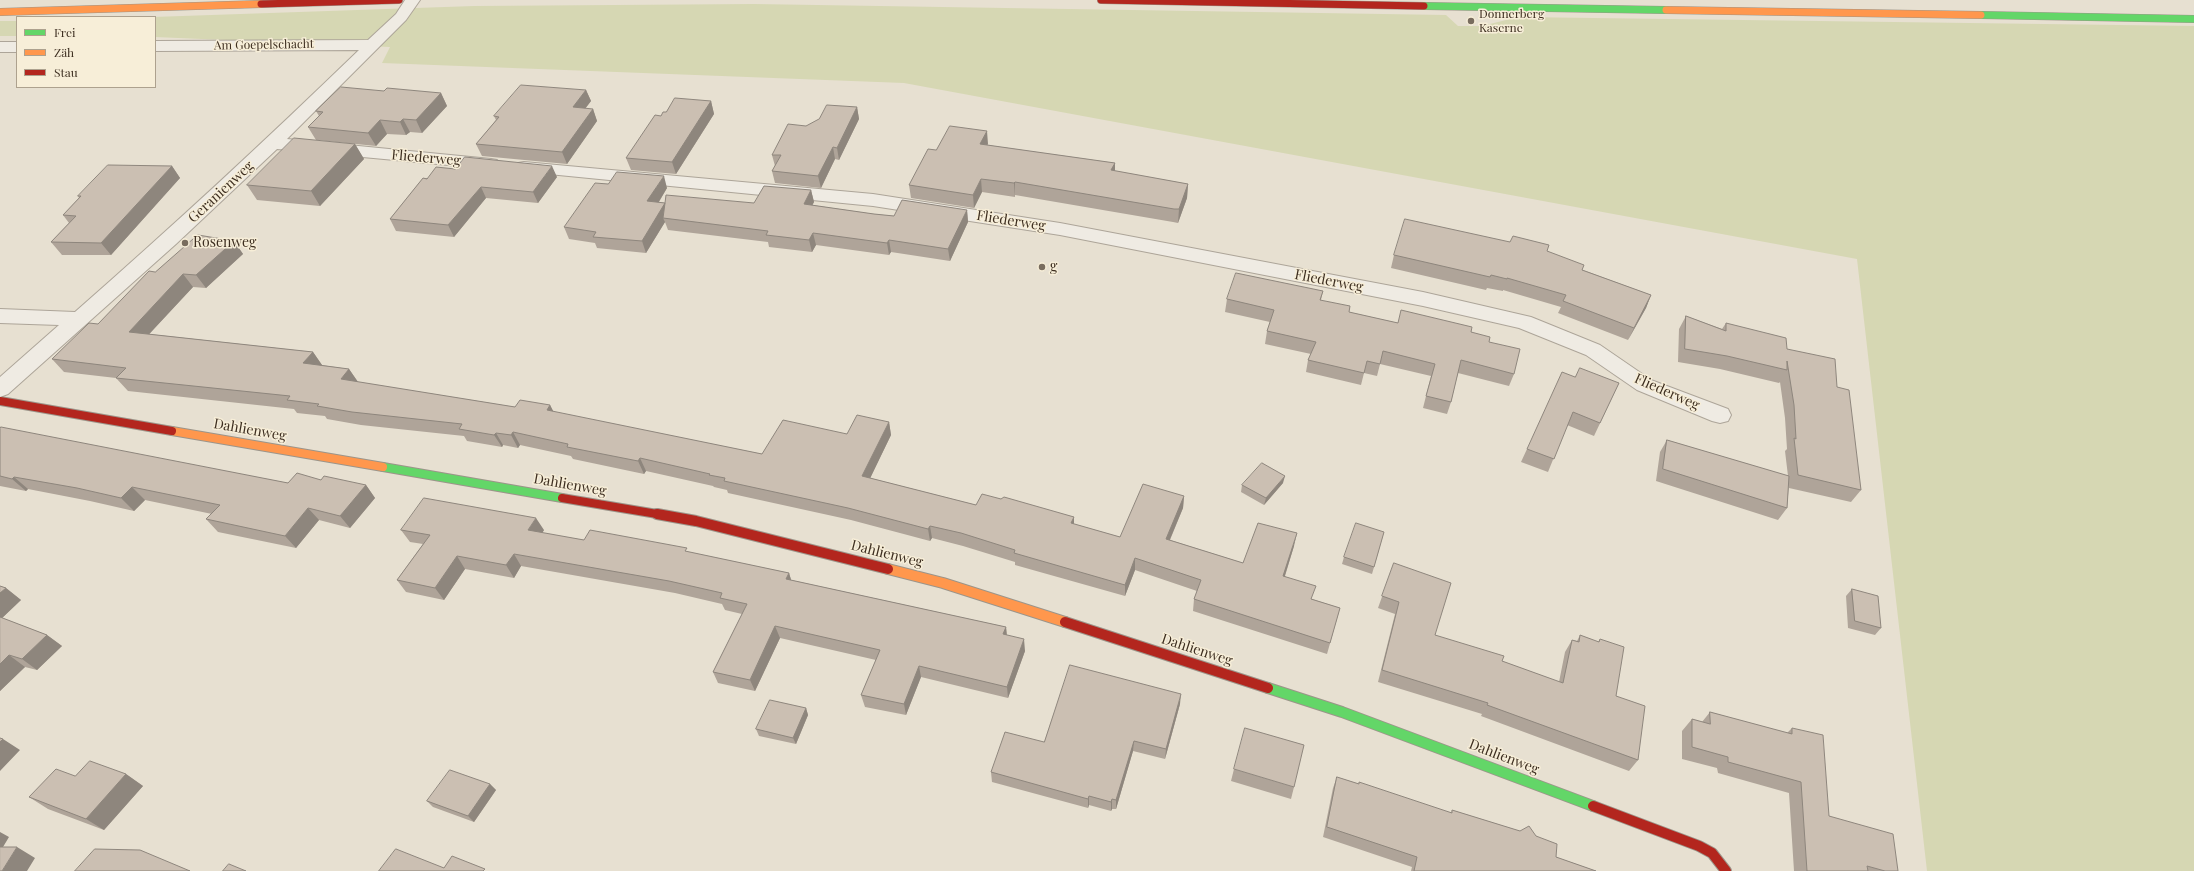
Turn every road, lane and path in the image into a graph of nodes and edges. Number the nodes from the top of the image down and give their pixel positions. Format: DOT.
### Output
graph roads {
  1 [pos="399,0"];
  2 [pos="413,0"];
  3 [pos="1101,0"];
  4 [pos="0,12"];
  5 [pos="2194,19"];
  6 [pos="373,45"];
  7 [pos="156,46"];
  8 [pos="0,47"];
  9 [pos="16,47"];
  10 [pos="274,143"];
  11 [pos="0,316"];
  12 [pos="77,319"];
  13 [pos="0,389"];
  14 [pos="0,401"];
  15 [pos="1720,415"];
  16 [pos="1726,871"];
  1 -- 4 [label="street"];
  2 -- 6 [label="street, Geranienweg"];
  3 -- 5 [label="street"];
  6 -- 7 [label="street, Am Goepelschacht"];
  6 -- 10 [label="street, Geranienweg"];
  8 -- 9 [label="street"];
  10 -- 12 [label="street, Geranienweg"];
  10 -- 15 [label="street, Fliederweg"];
  11 -- 12 [label="street"];
  12 -- 13 [label="street, Geranienweg"];
  14 -- 16 [label="street, Dahlienweg"];
}
